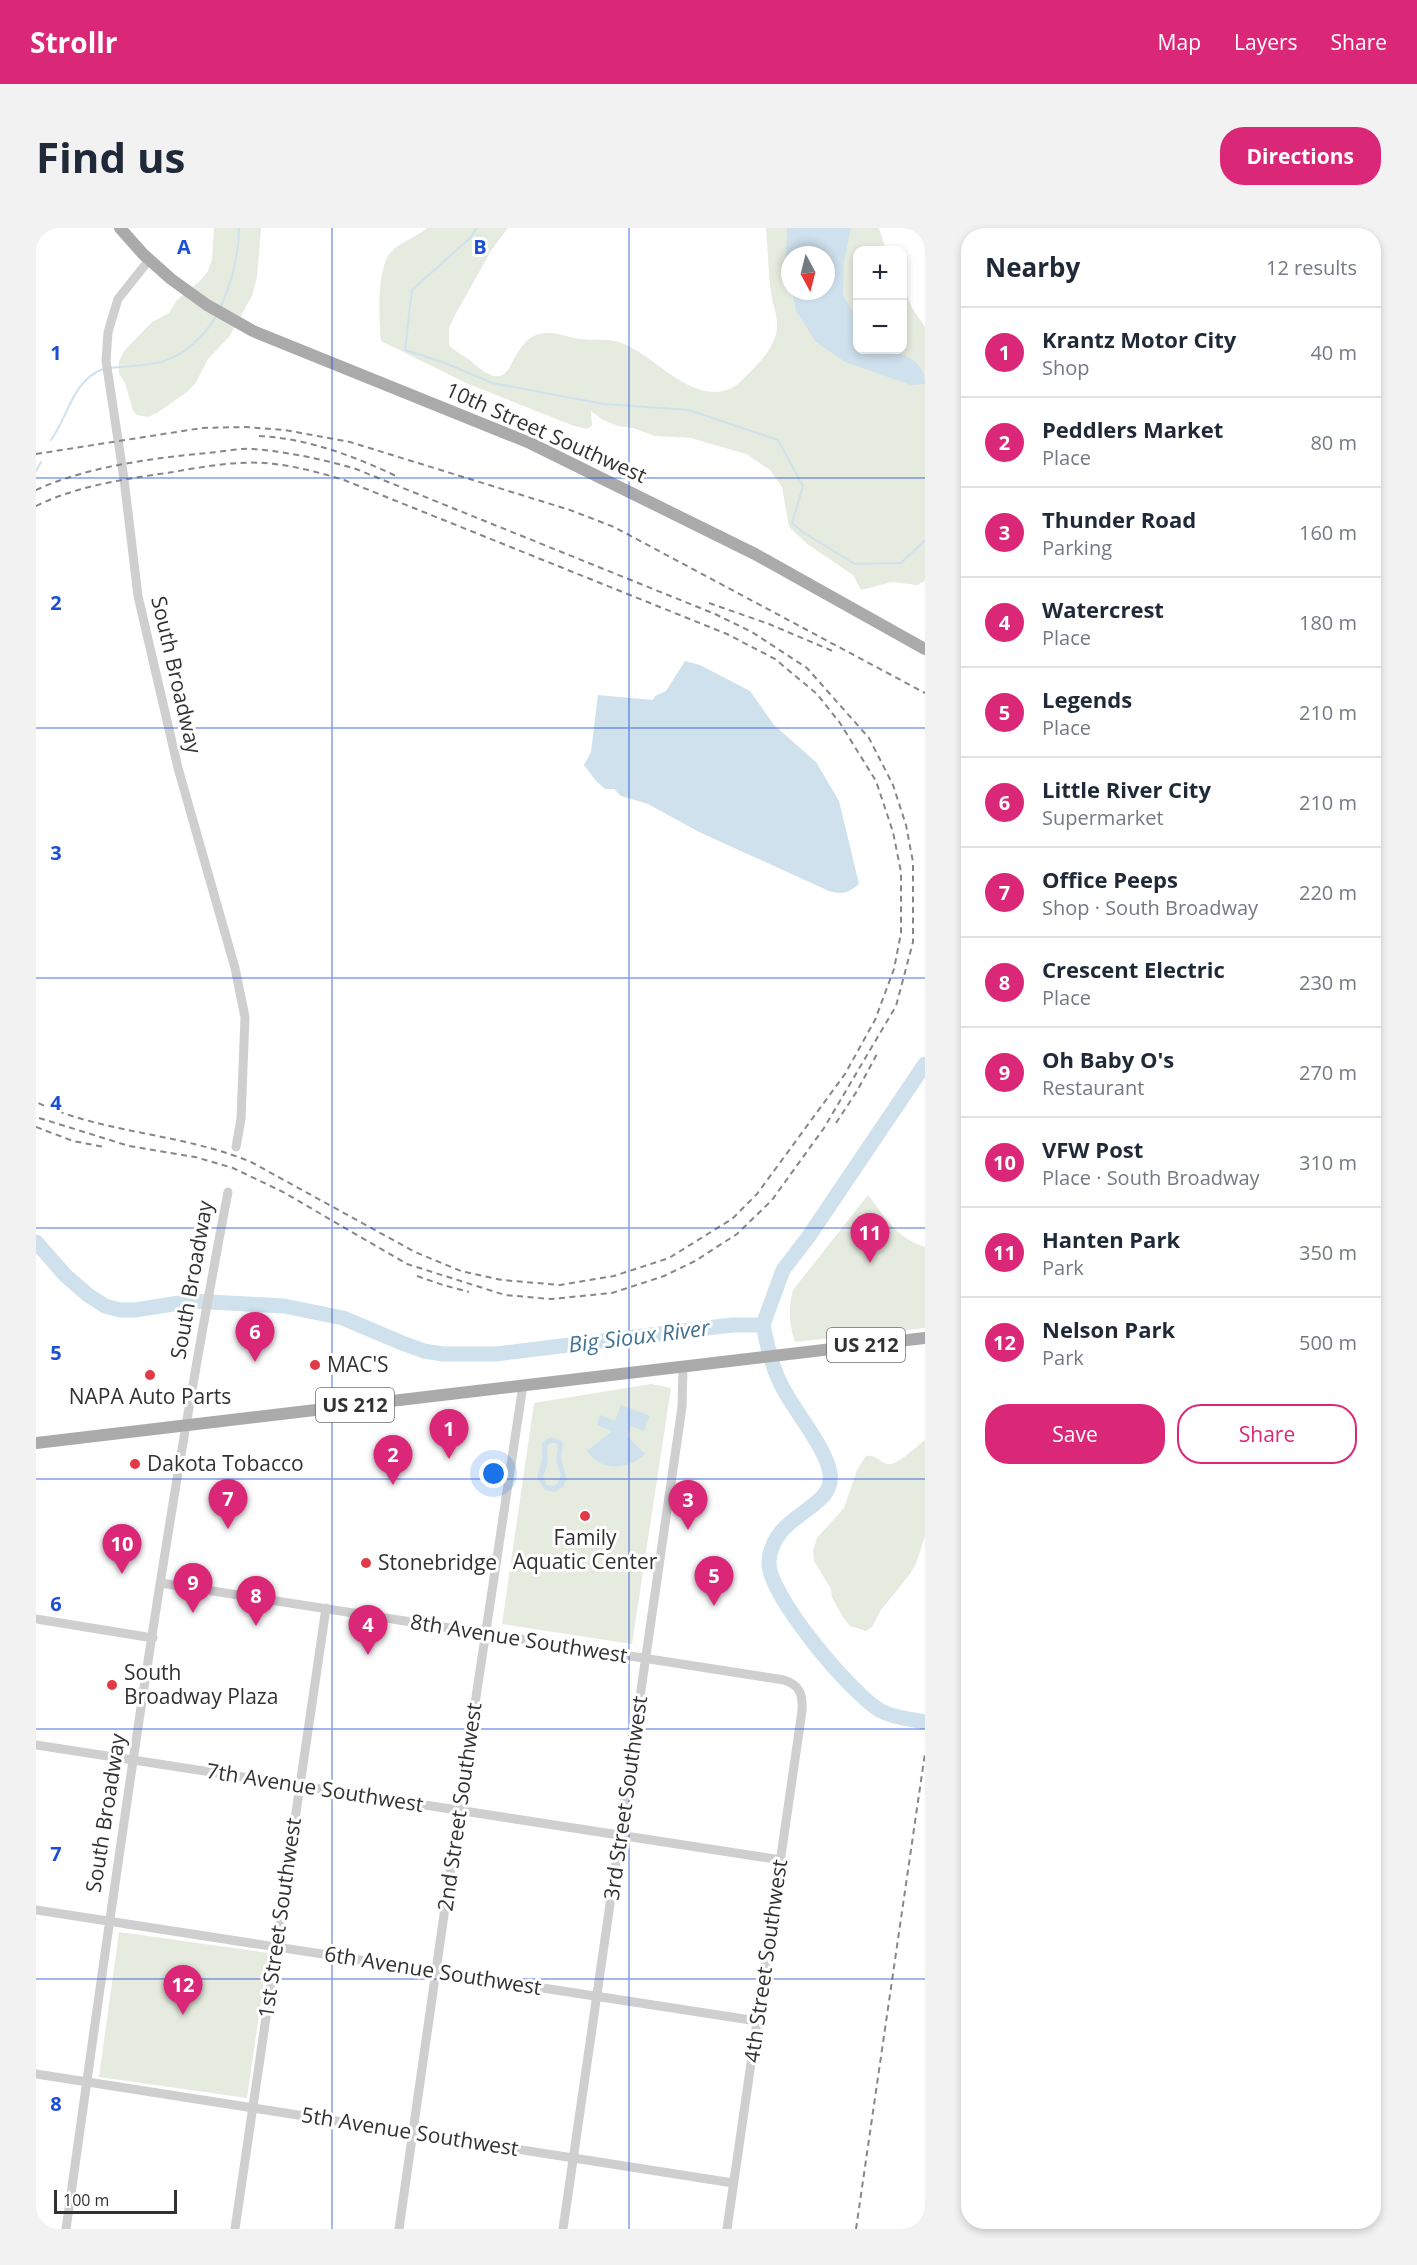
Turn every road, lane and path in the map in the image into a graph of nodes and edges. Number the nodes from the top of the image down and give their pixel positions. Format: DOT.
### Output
graph roads {
  1 [pos="120,228"];
  2 [pos="150,260"];
  3 [pos="925,650"];
  4 [pos="236,1148"];
  5 [pos="228,1192"];
  6 [pos="925,1338"];
  7 [pos="683,1367"];
  8 [pos="523,1385"];
  9 [pos="186,1425"];
  10 [pos="36,1443"];
  11 [pos="161,1583"];
  12 [pos="327,1608"];
  13 [pos="36,1619"];
  14 [pos="487,1634"];
  15 [pos="153,1638"];
  16 [pos="646,1659"];
  17 [pos="801,1692"];
  18 [pos="36,1745"];
  19 [pos="134,1761"];
  20 [pos="299,1786"];
  21 [pos="459,1810"];
  22 [pos="620,1836"];
  23 [pos="781,1860"];
  24 [pos="36,1910"];
  25 [pos="109,1921"];
  26 [pos="276,1947"];
  27 [pos="436,1971"];
  28 [pos="597,1997"];
  29 [pos="757,2021"];
  30 [pos="36,2074"];
  31 [pos="87,2082"];
  32 [pos="253,2107"];
  33 [pos="413,2132"];
  34 [pos="574,2157"];
  35 [pos="733,2182"];
  36 [pos="66,2229"];
  37 [pos="235,2229"];
  38 [pos="399,2229"];
  39 [pos="563,2229"];
  40 [pos="727,2229"];
  1 -- 2 [label="main road"];
  2 -- 3 [label="main road, 10th Street Southwest"];
  2 -- 4 [label="street, South Broadway"];
  5 -- 9 [label="street, South Broadway"];
  6 -- 7 [label="main road, US 212"];
  7 -- 8 [label="main road, US 212"];
  7 -- 16 [label="street, 3rd Street Southwest"];
  8 -- 9 [label="main road, US 212"];
  8 -- 14 [label="street, 2nd Street Southwest"];
  9 -- 10 [label="main road, US 212"];
  9 -- 11 [label="street, South Broadway"];
  11 -- 12 [label="street, 8th Avenue Southwest"];
  11 -- 15 [label="street, South Broadway"];
  12 -- 14 [label="street, 8th Avenue Southwest"];
  12 -- 20 [label="street, 1st Street Southwest"];
  13 -- 15 [label="street"];
  14 -- 16 [label="street, 8th Avenue Southwest"];
  14 -- 21 [label="street, 2nd Street Southwest"];
  15 -- 19 [label="street, South Broadway"];
  16 -- 17 [label="street, 8th Avenue Southwest"];
  16 -- 22 [label="street, 3rd Street Southwest"];
  17 -- 23 [label="street, 4th Street Southwest"];
  18 -- 19 [label="street, 7th Avenue Southwest"];
  19 -- 20 [label="street, 7th Avenue Southwest"];
  19 -- 25 [label="street, South Broadway"];
  20 -- 21 [label="street, 7th Avenue Southwest"];
  20 -- 26 [label="street, 1st Street Southwest"];
  21 -- 22 [label="street, 7th Avenue Southwest"];
  21 -- 27 [label="street, 2nd Street Southwest"];
  22 -- 23 [label="street, 7th Avenue Southwest"];
  22 -- 28 [label="street, 3rd Street Southwest"];
  23 -- 29 [label="street, 4th Street Southwest"];
  24 -- 25 [label="street, 6th Avenue Southwest"];
  25 -- 26 [label="street, 6th Avenue Southwest"];
  25 -- 31 [label="street, South Broadway"];
  26 -- 27 [label="street, 6th Avenue Southwest"];
  26 -- 32 [label="street, 1st Street Southwest"];
  27 -- 28 [label="street, 6th Avenue Southwest"];
  27 -- 33 [label="street, 2nd Street Southwest"];
  28 -- 29 [label="street, 6th Avenue Southwest"];
  28 -- 34 [label="street, 3rd Street Southwest"];
  29 -- 35 [label="street, 4th Street Southwest"];
  30 -- 31 [label="street, 5th Avenue Southwest"];
  31 -- 32 [label="street, 5th Avenue Southwest"];
  31 -- 36 [label="street, South Broadway"];
  32 -- 33 [label="street, 5th Avenue Southwest"];
  32 -- 37 [label="street, 1st Street Southwest"];
  33 -- 34 [label="street, 5th Avenue Southwest"];
  33 -- 38 [label="street, 2nd Street Southwest"];
  34 -- 35 [label="street, 5th Avenue Southwest"];
  34 -- 39 [label="street, 3rd Street Southwest"];
  35 -- 40 [label="street, 4th Street Southwest"];
}
